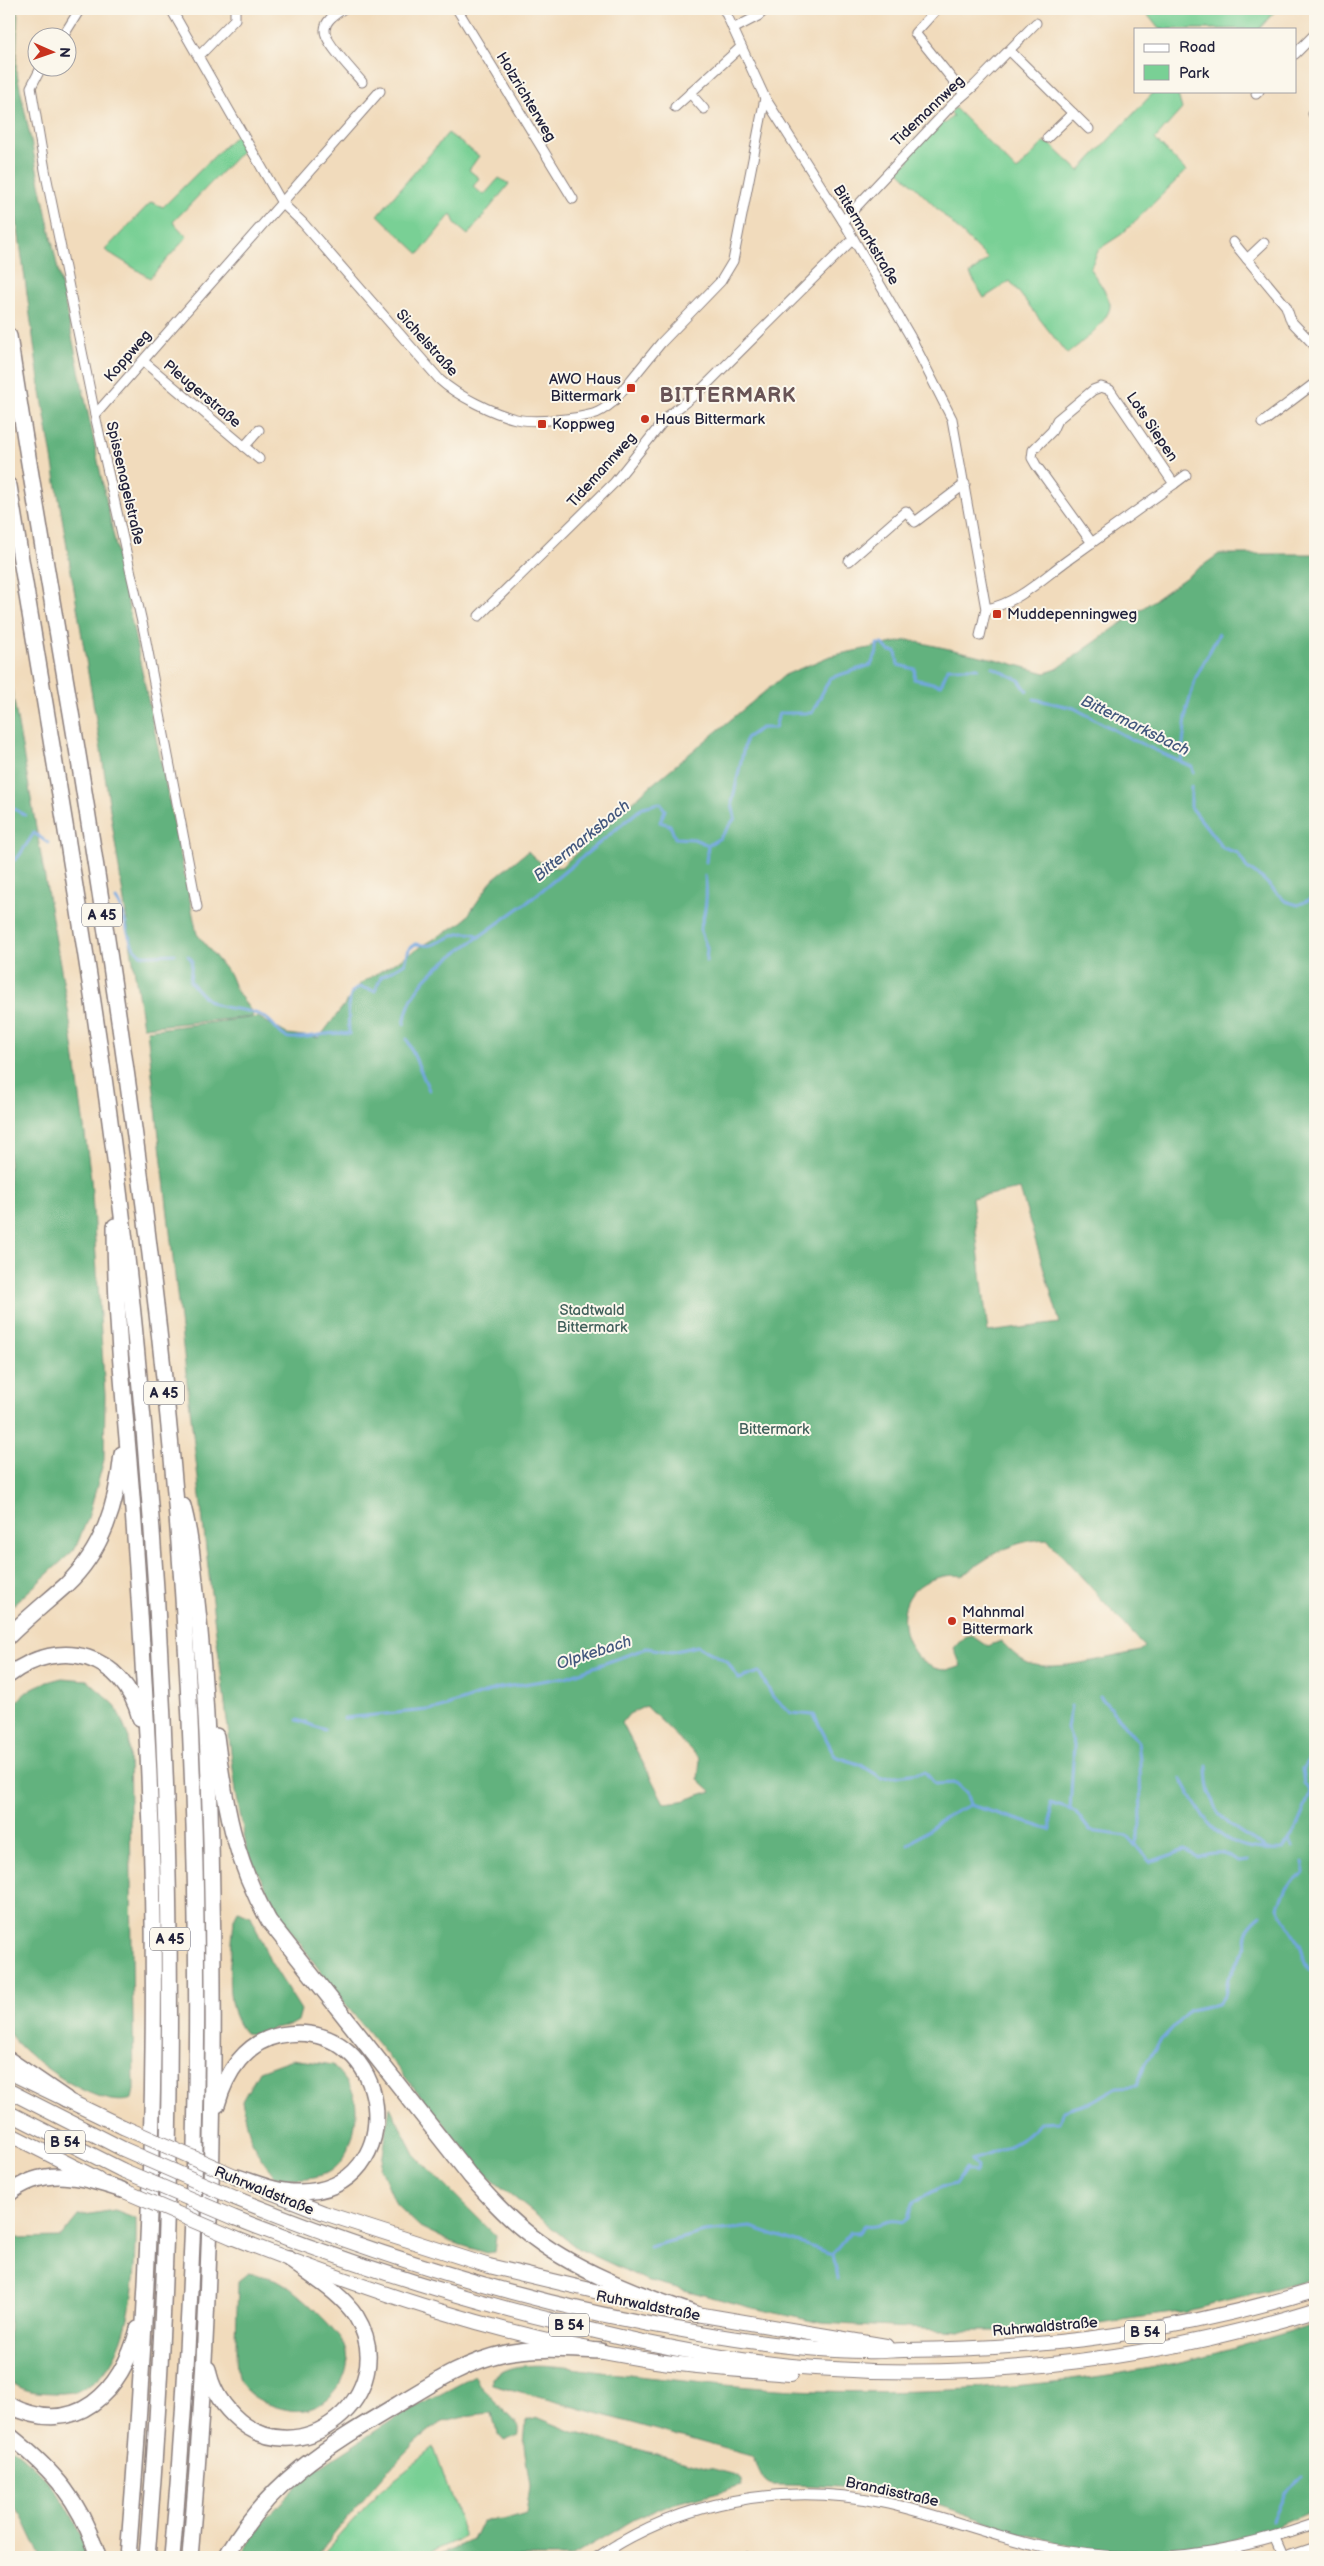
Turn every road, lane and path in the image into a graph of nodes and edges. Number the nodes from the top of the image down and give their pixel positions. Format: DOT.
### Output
graph roads {
  1 [pos="80,9"];
  2 [pos="171,9"];
  3 [pos="235,9"];
  4 [pos="343,9"];
  5 [pos="457,9"];
  6 [pos="724,9"];
  7 [pos="766,9"];
  8 [pos="937,9"];
  9 [pos="1036,24"];
  10 [pos="68,28"];
  11 [pos="733,29"];
  12 [pos="1314,39"];
  13 [pos="741,47"];
  14 [pos="1010,51"];
  15 [pos="1296,53"];
  16 [pos="199,56"];
  17 [pos="36,78"];
  18 [pos="362,82"];
  19 [pos="380,90"];
  20 [pos="690,93"];
  21 [pos="964,94"];
  22 [pos="765,98"];
  23 [pos="675,107"];
  24 [pos="704,109"];
  25 [pos="1073,113"];
  26 [pos="1089,129"];
  27 [pos="1047,138"];
  28 [pos="573,199"];
  29 [pos="282,203"];
  30 [pos="843,221"];
  31 [pos="853,238"];
  32 [pos="1233,242"];
  33 [pos="1264,243"];
  34 [pos="1247,259"];
  35 [pos="9,336"];
  36 [pos="1315,346"];
  37 [pos="143,361"];
  38 [pos="1315,383"];
  39 [pos="95,415"];
  40 [pos="1262,423"];
  41 [pos="259,430"];
  42 [pos="244,447"];
  43 [pos="259,460"];
  44 [pos="1186,475"];
  45 [pos="965,484"];
  46 [pos="1174,484"];
  47 [pos="9,486"];
  48 [pos="1092,543"];
  49 [pos="849,561"];
  50 [pos="986,609"];
  51 [pos="478,616"];
  52 [pos="980,636"];
  53 [pos="197,907"];
  54 [pos="115,1164"];
  55 [pos="124,1406"];
  56 [pos="172,1466"];
  57 [pos="9,1636"];
  58 [pos="9,1675"];
  59 [pos="205,1677"];
  60 [pos="148,1754"];
  61 [pos="9,2060"];
  62 [pos="9,2072"];
  63 [pos="9,2091"];
  64 [pos="66,2099"];
  65 [pos="9,2113"];
  66 [pos="9,2134"];
  67 [pos="212,2136"];
  68 [pos="236,2177"];
  69 [pos="122,2190"];
  70 [pos="9,2194"];
  71 [pos="289,2259"];
  72 [pos="147,2280"];
  73 [pos="1315,2290"];
  74 [pos="1315,2310"];
  75 [pos="696,2314"];
  76 [pos="205,2335"];
  77 [pos="901,2350"];
  78 [pos="601,2351"];
  79 [pos="916,2371"];
  80 [pos="9,2405"];
  81 [pos="9,2435"];
  82 [pos="1315,2524"];
  83 [pos="1276,2539"];
  84 [pos="1315,2547"];
  85 [pos="98,2557"];
  86 [pos="128,2557"];
  87 [pos="147,2557"];
  88 [pos="172,2557"];
  89 [pos="190,2557"];
  90 [pos="226,2557"];
  91 [pos="598,2557"];
  92 [pos="1128,2557"];
  93 [pos="1162,2557"];
  94 [pos="1284,2557"];
  1 -- 10 [label="street"];
  2 -- 16 [label="street, Sichelstraße"];
  3 -- 16 [label="street"];
  4 -- 18 [label="street"];
  5 -- 28 [label="street, Holzrichterweg"];
  6 -- 11 [label="street, Bittermarkstraße"];
  7 -- 11 [label="street"];
  8 -- 21 [label="street"];
  9 -- 14 [label="street, Tidemannweg"];
  11 -- 13 [label="street, Bittermarkstraße"];
  12 -- 15 [label="street"];
  13 -- 20 [label="street"];
  13 -- 22 [label="street, Bittermarkstraße"];
  14 -- 21 [label="street, Tidemannweg"];
  14 -- 25 [label="street"];
  16 -- 29 [label="street, Sichelstraße"];
  17 -- 39 [label="street, Spissenagelstraße"];
  19 -- 29 [label="street, Koppweg"];
  20 -- 23 [label="street"];
  20 -- 24 [label="street"];
  21 -- 30 [label="street, Tidemannweg"];
  22 -- 29 [label="street, Sichelstraße"];
  22 -- 30 [label="street, Bittermarkstraße"];
  25 -- 26 [label="street"];
  25 -- 27 [label="street"];
  29 -- 37 [label="street, Koppweg"];
  30 -- 31 [label="street, Bittermarkstraße"];
  31 -- 45 [label="street, Bittermarkstraße"];
  31 -- 51 [label="street, Tidemannweg"];
  32 -- 34 [label="street"];
  33 -- 34 [label="street"];
  34 -- 36 [label="street"];
  35 -- 56 [label="highway, A 45"];
  37 -- 39 [label="street, Koppweg"];
  37 -- 42 [label="street, Pleugerstraße"];
  38 -- 40 [label="street"];
  39 -- 53 [label="street, Spissenagelstraße"];
  41 -- 42 [label="street, Pleugerstraße"];
  42 -- 43 [label="street, Pleugerstraße"];
  44 -- 46 [label="street, Lots Siepen"];
  45 -- 49 [label="street"];
  45 -- 50 [label="street, Bittermarkstraße"];
  46 -- 48 [label="street, Lots Siepen"];
  46 -- 48 [label="street, Lots Siepen"];
  47 -- 54 [label="highway, A 45"];
  48 -- 50 [label="street, Lots Siepen"];
  50 -- 52 [label="street, Bittermarkstraße"];
  54 -- 55 [label="highway"];
  54 -- 87 [label="highway, A 45"];
  55 -- 57 [label="highway"];
  55 -- 60 [label="highway"];
  56 -- 59 [label="highway"];
  56 -- 88 [label="highway, A 45"];
  58 -- 60 [label="highway"];
  59 -- 67 [label="highway"];
  59 -- 75 [label="highway"];
  60 -- 72 [label="highway"];
  61 -- 64 [label="highway"];
  62 -- 64 [label="highway"];
  63 -- 77 [label="highway, Ruhrwaldstraße / B 54, bridge"];
  64 -- 68 [label="highway, bridge"];
  65 -- 79 [label="highway, B 54, bridge"];
  66 -- 69 [label="highway"];
  67 -- 68 [label="highway"];
  67 -- 76 [label="highway"];
  68 -- 75 [label="highway"];
  69 -- 70 [label="highway"];
  69 -- 71 [label="highway, bridge"];
  71 -- 76 [label="highway"];
  71 -- 78 [label="highway"];
  72 -- 80 [label="highway"];
  72 -- 86 [label="highway"];
  73 -- 77 [label="highway, Ruhrwaldstraße / B 54"];
  74 -- 79 [label="highway, B 54"];
  75 -- 77 [label="highway"];
  76 -- 89 [label="highway"];
  78 -- 79 [label="highway"];
  78 -- 90 [label="highway"];
  81 -- 85 [label="highway"];
  82 -- 83 [label="street"];
  83 -- 93 [label="street"];
  83 -- 94 [label="street"];
  84 -- 94 [label="street"];
  91 -- 92 [label="street, Brandisstraße"];
}
